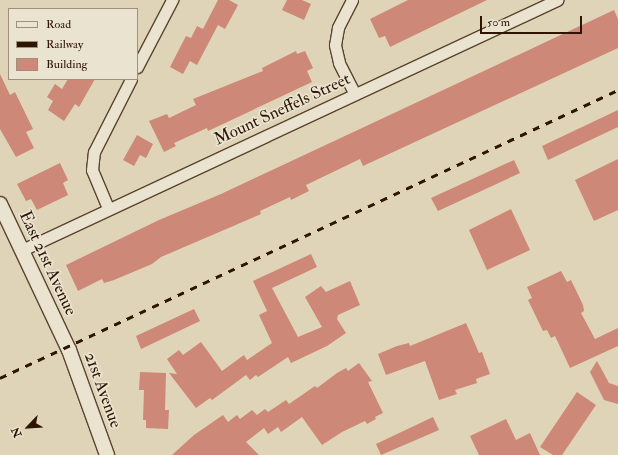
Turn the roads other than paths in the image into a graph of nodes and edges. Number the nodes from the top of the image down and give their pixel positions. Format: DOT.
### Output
graph roads {
  1 [pos="172,0"];
  2 [pos="352,0"];
  3 [pos="557,0"];
  4 [pos="138,65"];
  5 [pos="130,80"];
  6 [pos="355,94"];
  7 [pos="0,204"];
  8 [pos="108,208"];
  9 [pos="22,250"];
  10 [pos="63,338"];
  11 [pos="107,455"];
  1 -- 4 [label="street"];
  2 -- 6 [label="street"];
  3 -- 6 [label="street, Mount Sneffels Street"];
  5 -- 8 [label="street"];
  6 -- 8 [label="street, Mount Sneffels Street"];
  7 -- 9 [label="street, East 21st Avenue"];
  8 -- 9 [label="street, Mount Sneffels Street"];
  9 -- 10 [label="street, East 21st Avenue"];
  10 -- 11 [label="street, 21st Avenue"];
}
